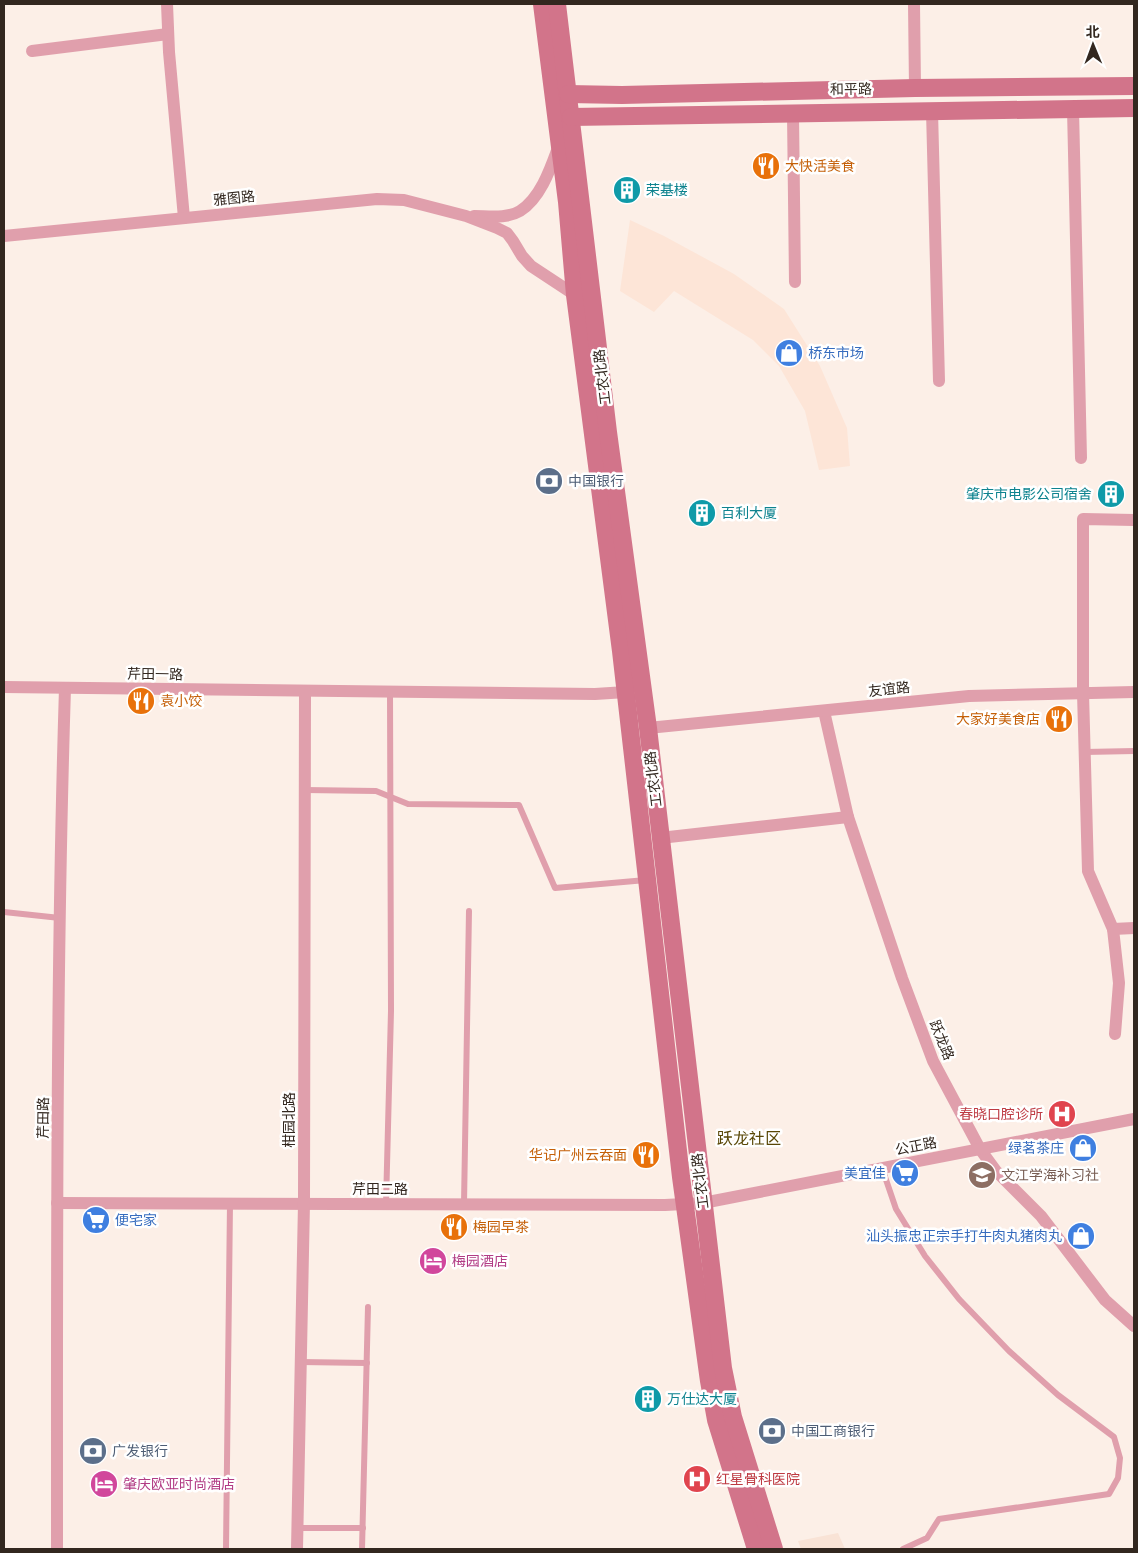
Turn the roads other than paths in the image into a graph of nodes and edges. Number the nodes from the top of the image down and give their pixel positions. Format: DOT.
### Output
graph roads {
  1 [pos="167,4"];
  2 [pos="542,4"];
  3 [pos="557,4"];
  4 [pos="914,4"];
  5 [pos="168,34"];
  6 [pos="32,52"];
  7 [pos="1134,86"];
  8 [pos="915,88"];
  9 [pos="568,94"];
  10 [pos="1134,108"];
  11 [pos="1073,109"];
  12 [pos="932,111"];
  13 [pos="793,114"];
  14 [pos="571,117"];
  15 [pos="560,144"];
  16 [pos="466,216"];
  17 [pos="184,218"];
  18 [pos="4,236"];
  19 [pos="795,282"];
  20 [pos="575,296"];
  21 [pos="939,381"];
  22 [pos="1081,458"];
  23 [pos="1134,520"];
  24 [pos="4,687"];
  25 [pos="65,688"];
  26 [pos="305,692"];
  27 [pos="390,692"];
  28 [pos="626,692"];
  29 [pos="1134,692"];
  30 [pos="1083,693"];
  31 [pos="824,711"];
  32 [pos="648,728"];
  33 [pos="1134,751"];
  34 [pos="1085,752"];
  35 [pos="305,790"];
  36 [pos="391,797"];
  37 [pos="848,817"];
  38 [pos="660,838"];
  39 [pos="648,880"];
  40 [pos="469,911"];
  41 [pos="4,912"];
  42 [pos="60,918"];
  43 [pos="1134,928"];
  44 [pos="1113,929"];
  45 [pos="1114,1034"];
  46 [pos="1134,1119"];
  47 [pos="980,1149"];
  48 [pos="882,1168"];
  49 [pos="57,1203"];
  50 [pos="230,1203"];
  51 [pos="304,1203"];
  52 [pos="685,1203"];
  53 [pos="703,1203"];
  54 [pos="386,1204"];
  55 [pos="464,1204"];
  56 [pos="368,1308"];
  57 [pos="1134,1326"];
  58 [pos="301,1362"];
  59 [pos="367,1363"];
  60 [pos="298,1528"];
  61 [pos="363,1528"];
  62 [pos="57,1549"];
  63 [pos="226,1549"];
  64 [pos="298,1549"];
  65 [pos="362,1549"];
  66 [pos="756,1549"];
  67 [pos="774,1549"];
  68 [pos="903,1549"];
  1 -- 5 [label="street"];
  2 -- 15 [label="street, 工农北路"];
  3 -- 9 [label="street, 工农北路"];
  4 -- 8 [label="street"];
  5 -- 6 [label="street"];
  5 -- 17 [label="street"];
  7 -- 8 [label="street, 和平路"];
  8 -- 9 [label="street, 和平路"];
  9 -- 14 [label="street, 工农北路"];
  10 -- 11 [label="street, 和平路"];
  11 -- 12 [label="street, 和平路"];
  11 -- 22 [label="street"];
  12 -- 13 [label="street, 和平路"];
  12 -- 21 [label="street"];
  13 -- 14 [label="street, 和平路"];
  13 -- 19 [label="street"];
  14 -- 32 [label="street, 工农北路"];
  15 -- 16 [label="street"];
  15 -- 20 [label="street, 工农北路"];
  16 -- 17 [label="street, 雅图路"];
  16 -- 20 [label="street"];
  17 -- 18 [label="street, 雅图路"];
  20 -- 28 [label="street, 工农北路"];
  23 -- 30 [label="street"];
  24 -- 25 [label="street, 芹田一路"];
  25 -- 26 [label="street, 芹田一路"];
  25 -- 42 [label="street, 芹田路"];
  26 -- 27 [label="street, 芹田一路"];
  26 -- 35 [label="street, 柑园北路"];
  27 -- 28 [label="street, 芹田一路"];
  27 -- 36 [label="lane"];
  28 -- 39 [label="street, 工农北路"];
  29 -- 30 [label="street, 友谊路"];
  30 -- 31 [label="street, 友谊路"];
  30 -- 34 [label="street"];
  31 -- 32 [label="street, 友谊路"];
  31 -- 37 [label="street, 跃龙路"];
  32 -- 38 [label="street, 工农北路"];
  33 -- 34 [label="lane"];
  34 -- 44 [label="street"];
  35 -- 36 [label="lane"];
  35 -- 51 [label="street, 柑园北路"];
  36 -- 39 [label="lane"];
  36 -- 54 [label="lane"];
  37 -- 38 [label="street"];
  37 -- 47 [label="street, 跃龙路"];
  38 -- 53 [label="street, 工农北路"];
  39 -- 52 [label="street, 工农北路"];
  40 -- 55 [label="lane"];
  41 -- 42 [label="lane"];
  42 -- 49 [label="street, 芹田路"];
  43 -- 44 [label="street"];
  44 -- 45 [label="street"];
  46 -- 47 [label="street, 公正路"];
  47 -- 48 [label="street, 公正路"];
  47 -- 57 [label="street, 跃龙路"];
  48 -- 53 [label="street, 公正路"];
  48 -- 68 [label="lane"];
  49 -- 50 [label="street, 芹田二路"];
  49 -- 62 [label="street, 芹田路"];
  50 -- 51 [label="street, 芹田二路"];
  50 -- 63 [label="lane"];
  51 -- 54 [label="street, 芹田二路"];
  51 -- 58 [label="street, 柑园北路"];
  52 -- 53 [label="street, 芹田二路"];
  52 -- 55 [label="street, 芹田二路"];
  52 -- 66 [label="street, 工农北路"];
  53 -- 67 [label="street, 工农北路"];
  54 -- 55 [label="street, 芹田二路"];
  56 -- 59 [label="lane"];
  58 -- 59 [label="lane"];
  58 -- 60 [label="street, 柑园北路"];
  59 -- 61 [label="lane"];
  60 -- 61 [label="lane"];
  60 -- 64 [label="street, 柑园北路"];
  61 -- 65 [label="lane"];
}
